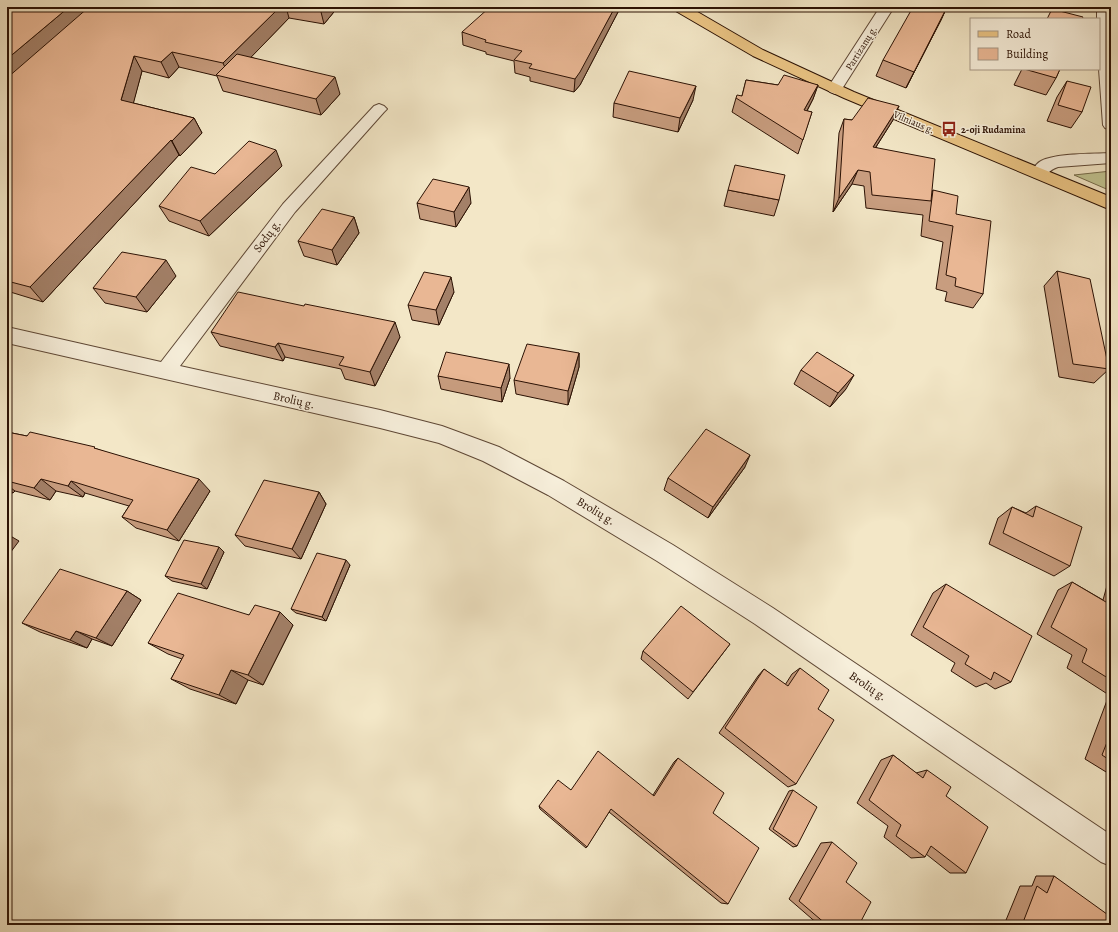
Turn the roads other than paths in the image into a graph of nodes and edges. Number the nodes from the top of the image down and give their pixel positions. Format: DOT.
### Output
graph roads {
  1 [pos="679,7"];
  2 [pos="887,7"];
  3 [pos="1104,7"];
  4 [pos="835,89"];
  5 [pos="379,109"];
  6 [pos="1111,125"];
  7 [pos="1111,158"];
  8 [pos="1039,173"];
  9 [pos="1111,204"];
  10 [pos="7,335"];
  11 [pos="166,370"];
  12 [pos="1111,852"];
  1 -- 4 [label="main road, Vilniaus g."];
  2 -- 4 [label="street, Partizanų g."];
  3 -- 6 [label="street"];
  4 -- 8 [label="main road, Vilniaus g."];
  5 -- 11 [label="street, Sodų g."];
  7 -- 8 [label="street"];
  8 -- 9 [label="main road, Vilniaus g."];
  10 -- 11 [label="street, Brolių g."];
  11 -- 12 [label="street, Brolių g."];
}
